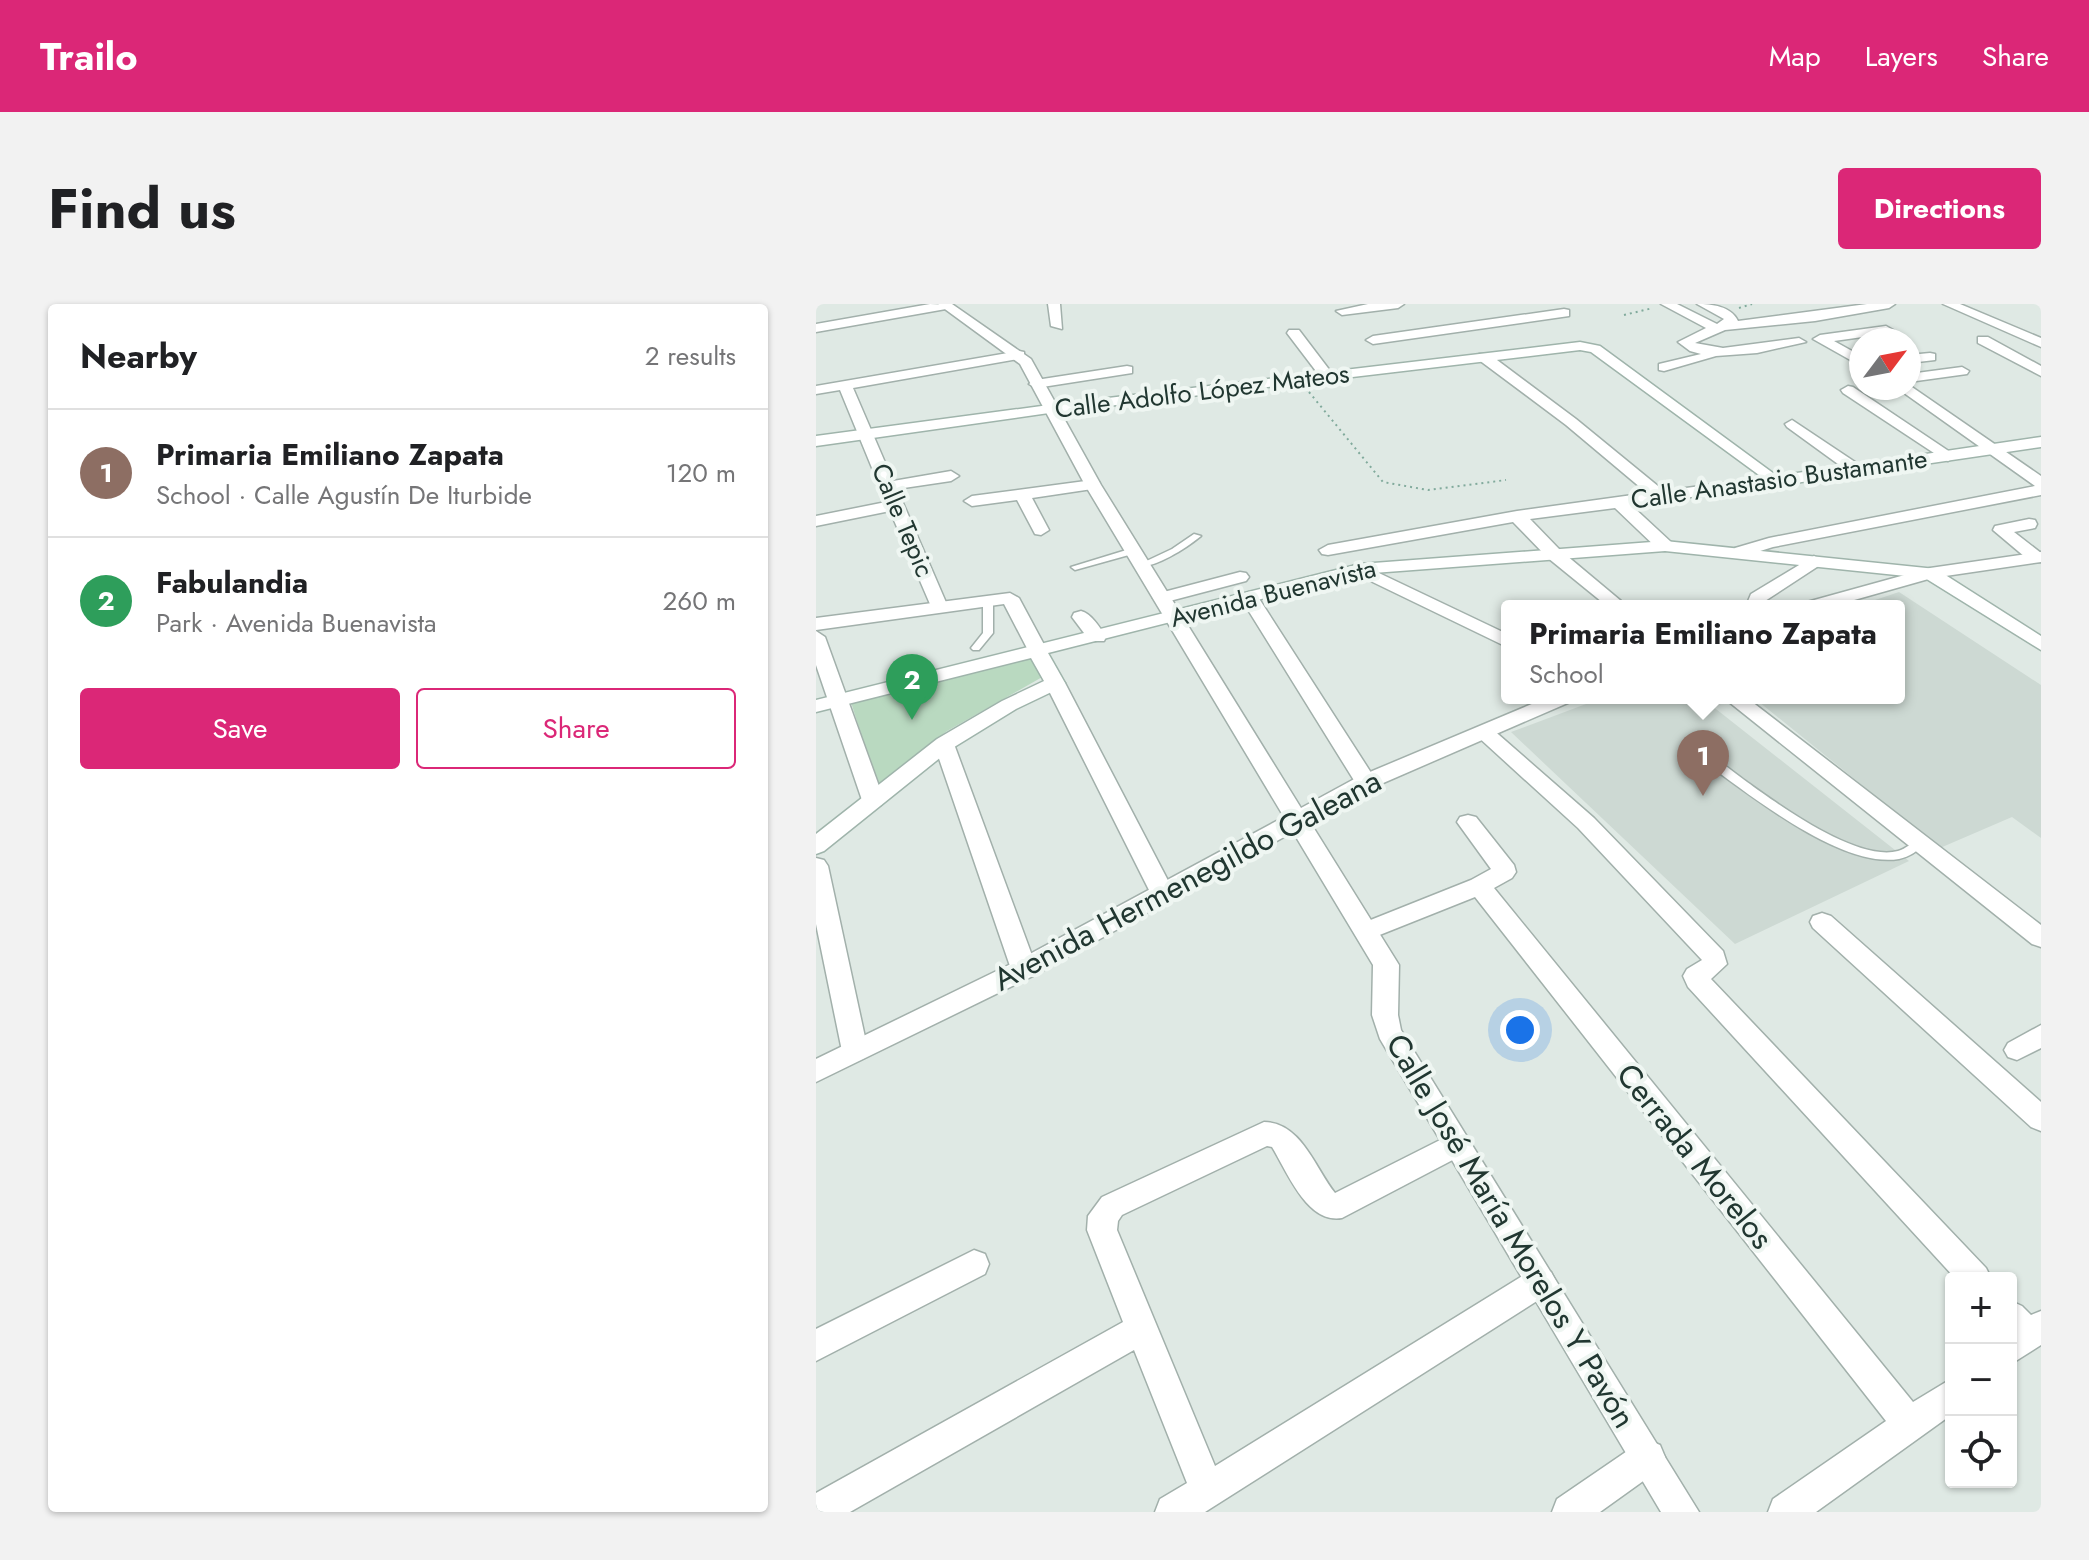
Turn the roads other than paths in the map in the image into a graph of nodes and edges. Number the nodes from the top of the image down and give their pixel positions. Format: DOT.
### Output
graph roads {
  1 [pos="945,304"];
  2 [pos="1055,304"];
  3 [pos="1398,304"];
  4 [pos="1552,304"];
  5 [pos="1667,304"];
  6 [pos="1703,304"];
  7 [pos="1889,304"];
  8 [pos="1949,304"];
  9 [pos="1535,310"];
  10 [pos="1342,311"];
  11 [pos="1057,326"];
  12 [pos="816,328"];
  13 [pos="1722,328"];
  14 [pos="1294,333"];
  15 [pos="1849,335"];
  16 [pos="1983,340"];
  17 [pos="1799,342"];
  18 [pos="2041,343"];
  19 [pos="1708,351"];
  20 [pos="1019,355"];
  21 [pos="1849,355"];
  22 [pos="1484,357"];
  23 [pos="1930,357"];
  24 [pos="1921,358"];
  25 [pos="1664,367"];
  26 [pos="1127,370"];
  27 [pos="1962,371"];
  28 [pos="2041,372"];
  29 [pos="1327,376"];
  30 [pos="1921,376"];
  31 [pos="1036,384"];
  32 [pos="845,386"];
  33 [pos="816,390"];
  34 [pos="1848,390"];
  35 [pos="1921,399"];
  36 [pos="1049,409"];
  37 [pos="1792,424"];
  38 [pos="867,434"];
  39 [pos="816,441"];
  40 [pos="2041,442"];
  41 [pos="1995,449"];
  42 [pos="1948,456"];
  43 [pos="1855,469"];
  44 [pos="951,476"];
  45 [pos="1774,481"];
  46 [pos="2041,483"];
  47 [pos="1093,485"];
  48 [pos="889,486"];
  49 [pos="2041,490"];
  50 [pos="1022,495"];
  51 [pos="1660,496"];
  52 [pos="972,501"];
  53 [pos="1617,501"];
  54 [pos="897,505"];
  55 [pos="1517,516"];
  56 [pos="816,521"];
  57 [pos="2029,524"];
  58 [pos="1041,530"];
  59 [pos="1197,536"];
  60 [pos="1665,546"];
  61 [pos="1328,550"];
  62 [pos="1741,552"];
  63 [pos="1554,554"];
  64 [pos="2039,557"];
  65 [pos="1138,558"];
  66 [pos="1814,561"];
  67 [pos="1075,567"];
  68 [pos="1360,569"];
  69 [pos="1930,573"];
  70 [pos="1240,577"];
  71 [pos="1249,597"];
  72 [pos="1162,598"];
  73 [pos="988,600"];
  74 [pos="1611,600"];
  75 [pos="1756,600"];
  76 [pos="1834,600"];
  77 [pos="939,607"];
  78 [pos="1081,617"];
  79 [pos="1173,617"];
  80 [pos="816,624"];
  81 [pos="816,637"];
  82 [pos="1097,637"];
  83 [pos="1501,638"];
  84 [pos="2041,644"];
  85 [pos="976,648"];
  86 [pos="1038,652"];
  87 [pos="1055,683"];
  88 [pos="838,701"];
  89 [pos="1549,704"];
  90 [pos="1742,704"];
  91 [pos="816,706"];
  92 [pos="1484,732"];
  93 [pos="944,744"];
  94 [pos="1700,754"];
  95 [pos="1366,782"];
  96 [pos="873,800"];
  97 [pos="1295,820"];
  98 [pos="1468,822"];
  99 [pos="1920,843"];
  100 [pos="816,846"];
  101 [pos="816,866"];
  102 [pos="1479,886"];
  103 [pos="1163,894"];
  104 [pos="1822,922"];
  105 [pos="1367,931"];
  106 [pos="2041,938"];
  107 [pos="1024,969"];
  108 [pos="2041,1035"];
  109 [pos="2017,1050"];
  110 [pos="855,1051"];
  111 [pos="816,1071"];
  112 [pos="2041,1119"];
  113 [pos="1456,1145"];
  114 [pos="974,1264"];
  115 [pos="1969,1272"];
  116 [pos="1540,1282"];
  117 [pos="1141,1329"];
  118 [pos="816,1346"];
  119 [pos="1945,1400"];
  120 [pos="1911,1426"];
  121 [pos="1648,1457"];
  122 [pos="1208,1491"];
  123 [pos="816,1512"];
  124 [pos="1173,1512"];
  125 [pos="1570,1512"];
  126 [pos="1681,1512"];
  127 [pos="1786,1512"];
  1 -- 12 [label="street"];
  1 -- 20 [label="street"];
  2 -- 11 [label="street"];
  3 -- 10 [label="street"];
  4 -- 9 [label="street"];
  5 -- 13 [label="street"];
  6 -- 13 [label="street"];
  7 -- 13 [label="street"];
  8 -- 18 [label="street"];
  13 -- 19 [label="street"];
  14 -- 29 [label="street"];
  15 -- 21 [label="street"];
  16 -- 28 [label="street"];
  17 -- 19 [label="street"];
  19 -- 25 [label="street"];
  20 -- 31 [label="street, Calle José María Morelos Y Pavón"];
  20 -- 32 [label="street"];
  22 -- 29 [label="street, Calle Adolfo López Mateos"];
  22 -- 45 [label="street, Calle Adolfo López Mateos"];
  22 -- 51 [label="street"];
  23 -- 24 [label="street"];
  26 -- 31 [label="street"];
  27 -- 30 [label="street"];
  29 -- 36 [label="street, Calle Adolfo López Mateos"];
  31 -- 36 [label="street, Calle José María Morelos Y Pavón"];
  32 -- 33 [label="street"];
  32 -- 38 [label="street, Calle Tepic"];
  34 -- 42 [label="street"];
  35 -- 41 [label="street"];
  36 -- 38 [label="street, Calle Adolfo López Mateos"];
  36 -- 47 [label="street, Calle José María Morelos Y Pavón"];
  37 -- 43 [label="street"];
  38 -- 39 [label="street, Calle Adolfo López Mateos"];
  38 -- 48 [label="street, Calle Tepic"];
  40 -- 41 [label="street, Calle Anastasio Bustamante"];
  41 -- 42 [label="street, Calle Anastasio Bustamante"];
  41 -- 46 [label="street"];
  42 -- 43 [label="street, Calle Anastasio Bustamante"];
  43 -- 45 [label="street, Calle Anastasio Bustamante"];
  44 -- 48 [label="street"];
  45 -- 51 [label="street, Calle Anastasio Bustamante"];
  47 -- 50 [label="street"];
  47 -- 65 [label="street, Calle José María Morelos Y Pavón"];
  48 -- 54 [label="street, Calle Tepic"];
  49 -- 62 [label="street"];
  50 -- 52 [label="street"];
  50 -- 58 [label="street"];
  51 -- 53 [label="street, Calle Anastasio Bustamante"];
  53 -- 55 [label="street, Calle Anastasio Bustamante"];
  53 -- 60 [label="street"];
  54 -- 56 [label="street"];
  54 -- 77 [label="street, Calle Tepic"];
  55 -- 61 [label="street, Calle Anastasio Bustamante"];
  55 -- 63 [label="street"];
  57 -- 64 [label="street"];
  59 -- 65 [label="lane"];
  60 -- 62 [label="street, Avenida Buenavista"];
  60 -- 63 [label="street, Avenida Buenavista"];
  62 -- 66 [label="street, Avenida Buenavista"];
  63 -- 68 [label="street, Avenida Buenavista"];
  63 -- 74 [label="street"];
  64 -- 69 [label="street"];
  65 -- 67 [label="lane"];
  65 -- 72 [label="street, Calle José María Morelos Y Pavón"];
  66 -- 69 [label="street, Avenida Buenavista"];
  66 -- 75 [label="street"];
  68 -- 71 [label="street, Avenida Buenavista"];
  68 -- 83 [label="street"];
  69 -- 76 [label="street"];
  69 -- 84 [label="street"];
  70 -- 72 [label="street"];
  71 -- 79 [label="street, Avenida Buenavista"];
  71 -- 95 [label="street"];
  72 -- 79 [label="street, Calle José María Morelos Y Pavón"];
  73 -- 77 [label="street"];
  73 -- 85 [label="lane"];
  73 -- 86 [label="street"];
  77 -- 80 [label="street"];
  78 -- 82 [label="street"];
  79 -- 82 [label="street, Avenida Buenavista"];
  79 -- 97 [label="street, Calle José María Morelos Y Pavón"];
  81 -- 88 [label="street"];
  82 -- 86 [label="street, Avenida Buenavista"];
  86 -- 87 [label="street"];
  86 -- 88 [label="street, Avenida Buenavista"];
  87 -- 93 [label="street"];
  87 -- 103 [label="street"];
  88 -- 91 [label="street, Avenida Buenavista"];
  88 -- 96 [label="street"];
  89 -- 92 [label="street, Avenida Hermenegildo Galeana"];
  90 -- 99 [label="street"];
  92 -- 95 [label="street, Avenida Hermenegildo Galeana"];
  92 -- 115 [label="street"];
  93 -- 96 [label="street"];
  93 -- 107 [label="street"];
  94 -- 99 [label="lane"];
  95 -- 97 [label="street, Avenida Hermenegildo Galeana"];
  96 -- 100 [label="street"];
  97 -- 103 [label="street, Avenida Hermenegildo Galeana"];
  97 -- 105 [label="street, Calle José María Morelos Y Pavón"];
  98 -- 102 [label="street"];
  99 -- 106 [label="street"];
  101 -- 110 [label="street"];
  102 -- 105 [label="street"];
  102 -- 120 [label="street, Cerrada Morelos"];
  103 -- 107 [label="street, Avenida Hermenegildo Galeana"];
  104 -- 112 [label="street"];
  105 -- 113 [label="street, Calle José María Morelos Y Pavón"];
  107 -- 110 [label="street, Avenida Hermenegildo Galeana"];
  108 -- 109 [label="street"];
  110 -- 111 [label="street, Avenida Hermenegildo Galeana"];
  113 -- 116 [label="street, Calle José María Morelos Y Pavón"];
  113 -- 117 [label="street"];
  114 -- 118 [label="street"];
  116 -- 121 [label="street, Calle José María Morelos Y Pavón"];
  116 -- 122 [label="street"];
  117 -- 122 [label="street"];
  117 -- 123 [label="street"];
  119 -- 120 [label="street"];
  120 -- 127 [label="street"];
  121 -- 125 [label="street"];
  121 -- 126 [label="street, Calle José María Morelos Y Pavón"];
  122 -- 124 [label="street"];
}
